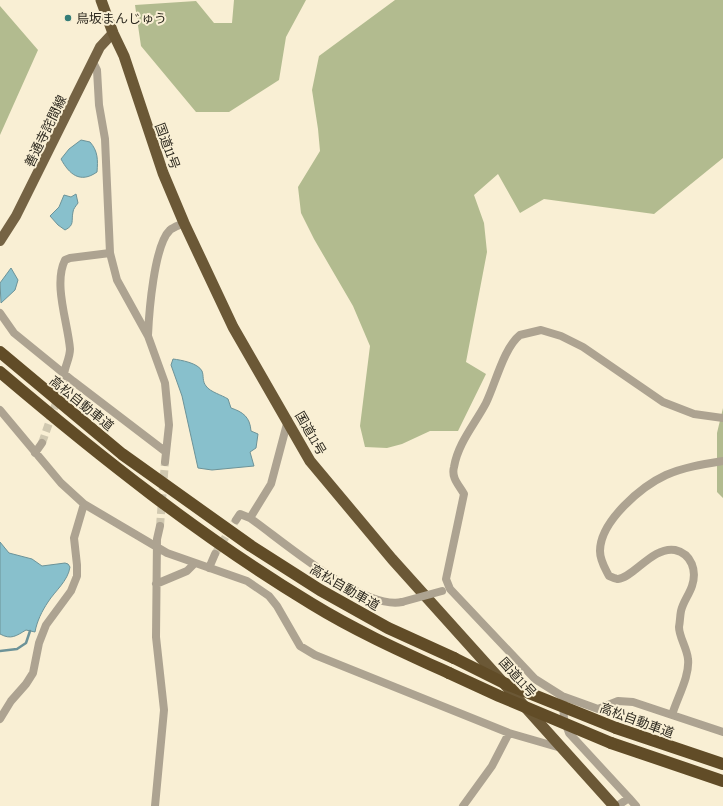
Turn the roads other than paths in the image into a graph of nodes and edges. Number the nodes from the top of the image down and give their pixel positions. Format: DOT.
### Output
graph roads {
  1 [pos="101,0"];
  2 [pos="112,33"];
  3 [pos="93,62"];
  4 [pos="184,223"];
  5 [pos="0,240"];
  6 [pos="110,253"];
  7 [pos="0,313"];
  8 [pos="148,336"];
  9 [pos="0,352"];
  10 [pos="0,372"];
  11 [pos="64,376"];
  12 [pos="0,410"];
  13 [pos="723,418"];
  14 [pos="288,420"];
  15 [pos="42,443"];
  16 [pos="166,452"];
  17 [pos="35,453"];
  18 [pos="723,460"];
  19 [pos="165,462"];
  20 [pos="84,504"];
  21 [pos="250,518"];
  22 [pos="236,520"];
  23 [pos="160,526"];
  24 [pos="157,548"];
  25 [pos="216,554"];
  26 [pos="194,564"];
  27 [pos="209,568"];
  28 [pos="156,584"];
  29 [pos="446,590"];
  30 [pos="562,696"];
  31 [pos="672,715"];
  32 [pos="0,719"];
  33 [pos="723,732"];
  34 [pos="509,733"];
  35 [pos="564,749"];
  36 [pos="723,764"];
  37 [pos="723,781"];
  38 [pos="628,798"];
  39 [pos="155,806"];
  40 [pos="463,806"];
  41 [pos="616,806"];
  42 [pos="636,806"];
  1 -- 2 [label="highway, 国道11号"];
  2 -- 3 [label="main road, 善通寺詫間線"];
  2 -- 4 [label="highway, 国道11号"];
  3 -- 5 [label="main road, 善通寺詫間線"];
  3 -- 6 [label="street"];
  4 -- 8 [label="street"];
  4 -- 14 [label="highway, 国道11号"];
  6 -- 8 [label="street"];
  6 -- 11 [label="street"];
  7 -- 11 [label="street"];
  8 -- 16 [label="street"];
  9 -- 36 [label="highway, 高松自動車道, bridge"];
  10 -- 37 [label="highway, bridge"];
  11 -- 16 [label="street"];
  12 -- 17 [label="street"];
  13 -- 29 [label="street"];
  14 -- 21 [label="street"];
  14 -- 35 [label="highway, 国道11号"];
  15 -- 17 [label="street"];
  16 -- 19 [label="street"];
  17 -- 20 [label="street"];
  18 -- 31 [label="street"];
  20 -- 24 [label="street"];
  20 -- 32 [label="street"];
  21 -- 22 [label="street"];
  21 -- 29 [label="street, bridge"];
  23 -- 24 [label="street"];
  24 -- 26 [label="street"];
  24 -- 28 [label="street"];
  25 -- 27 [label="street"];
  26 -- 27 [label="street"];
  26 -- 28 [label="street"];
  27 -- 34 [label="street"];
  28 -- 39 [label="street"];
  29 -- 30 [label="street"];
  30 -- 31 [label="street"];
  30 -- 38 [label="street"];
  31 -- 33 [label="street"];
  34 -- 35 [label="street"];
  34 -- 40 [label="street"];
  35 -- 41 [label="highway, 国道11号"];
  38 -- 41 [label="street"];
  38 -- 42 [label="street"];
}
